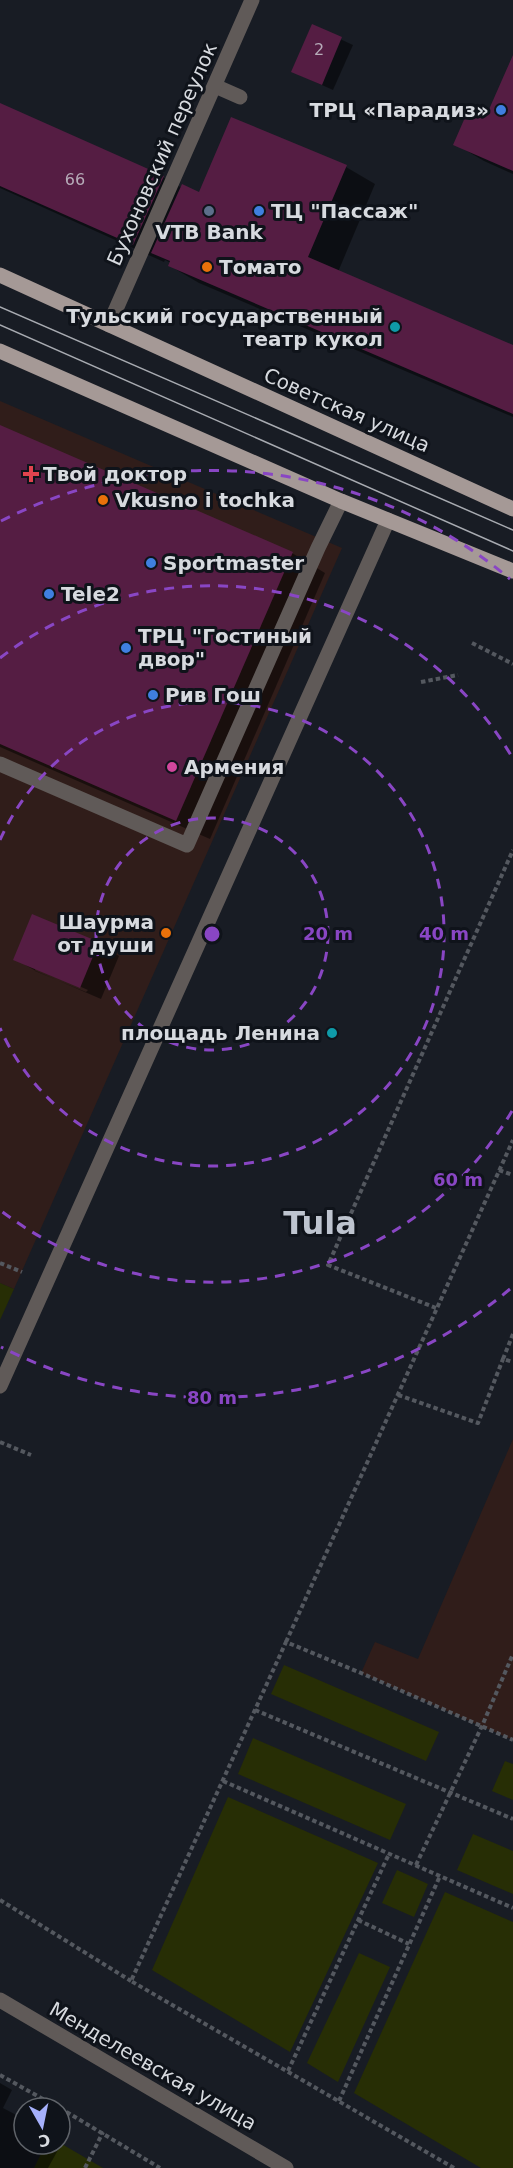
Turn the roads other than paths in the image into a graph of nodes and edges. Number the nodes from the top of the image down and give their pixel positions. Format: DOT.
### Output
graph roads {
  1 [pos="252,0"];
  2 [pos="215,86"];
  3 [pos="240,97"];
  4 [pos="0,275"];
  5 [pos="109,325"];
  6 [pos="0,351"];
  7 [pos="341,501"];
  8 [pos="513,508"];
  9 [pos="388,520"];
  10 [pos="513,571"];
  11 [pos="0,764"];
  12 [pos="0,1386"];
  13 [pos="0,2001"];
  14 [pos="286,2168"];
  1 -- 2 [label="street, Бухоновский переулок"];
  2 -- 3 [label="street"];
  2 -- 5 [label="street, Бухоновский переулок"];
  4 -- 5 [label="main road, Советская улица"];
  5 -- 8 [label="main road, Советская улица"];
  6 -- 7 [label="main road"];
  7 -- 9 [label="main road"];
  7 -- 11 [label="street"];
  9 -- 10 [label="main road"];
  9 -- 12 [label="street"];
  13 -- 14 [label="street, Менделеевская улица"];
}
